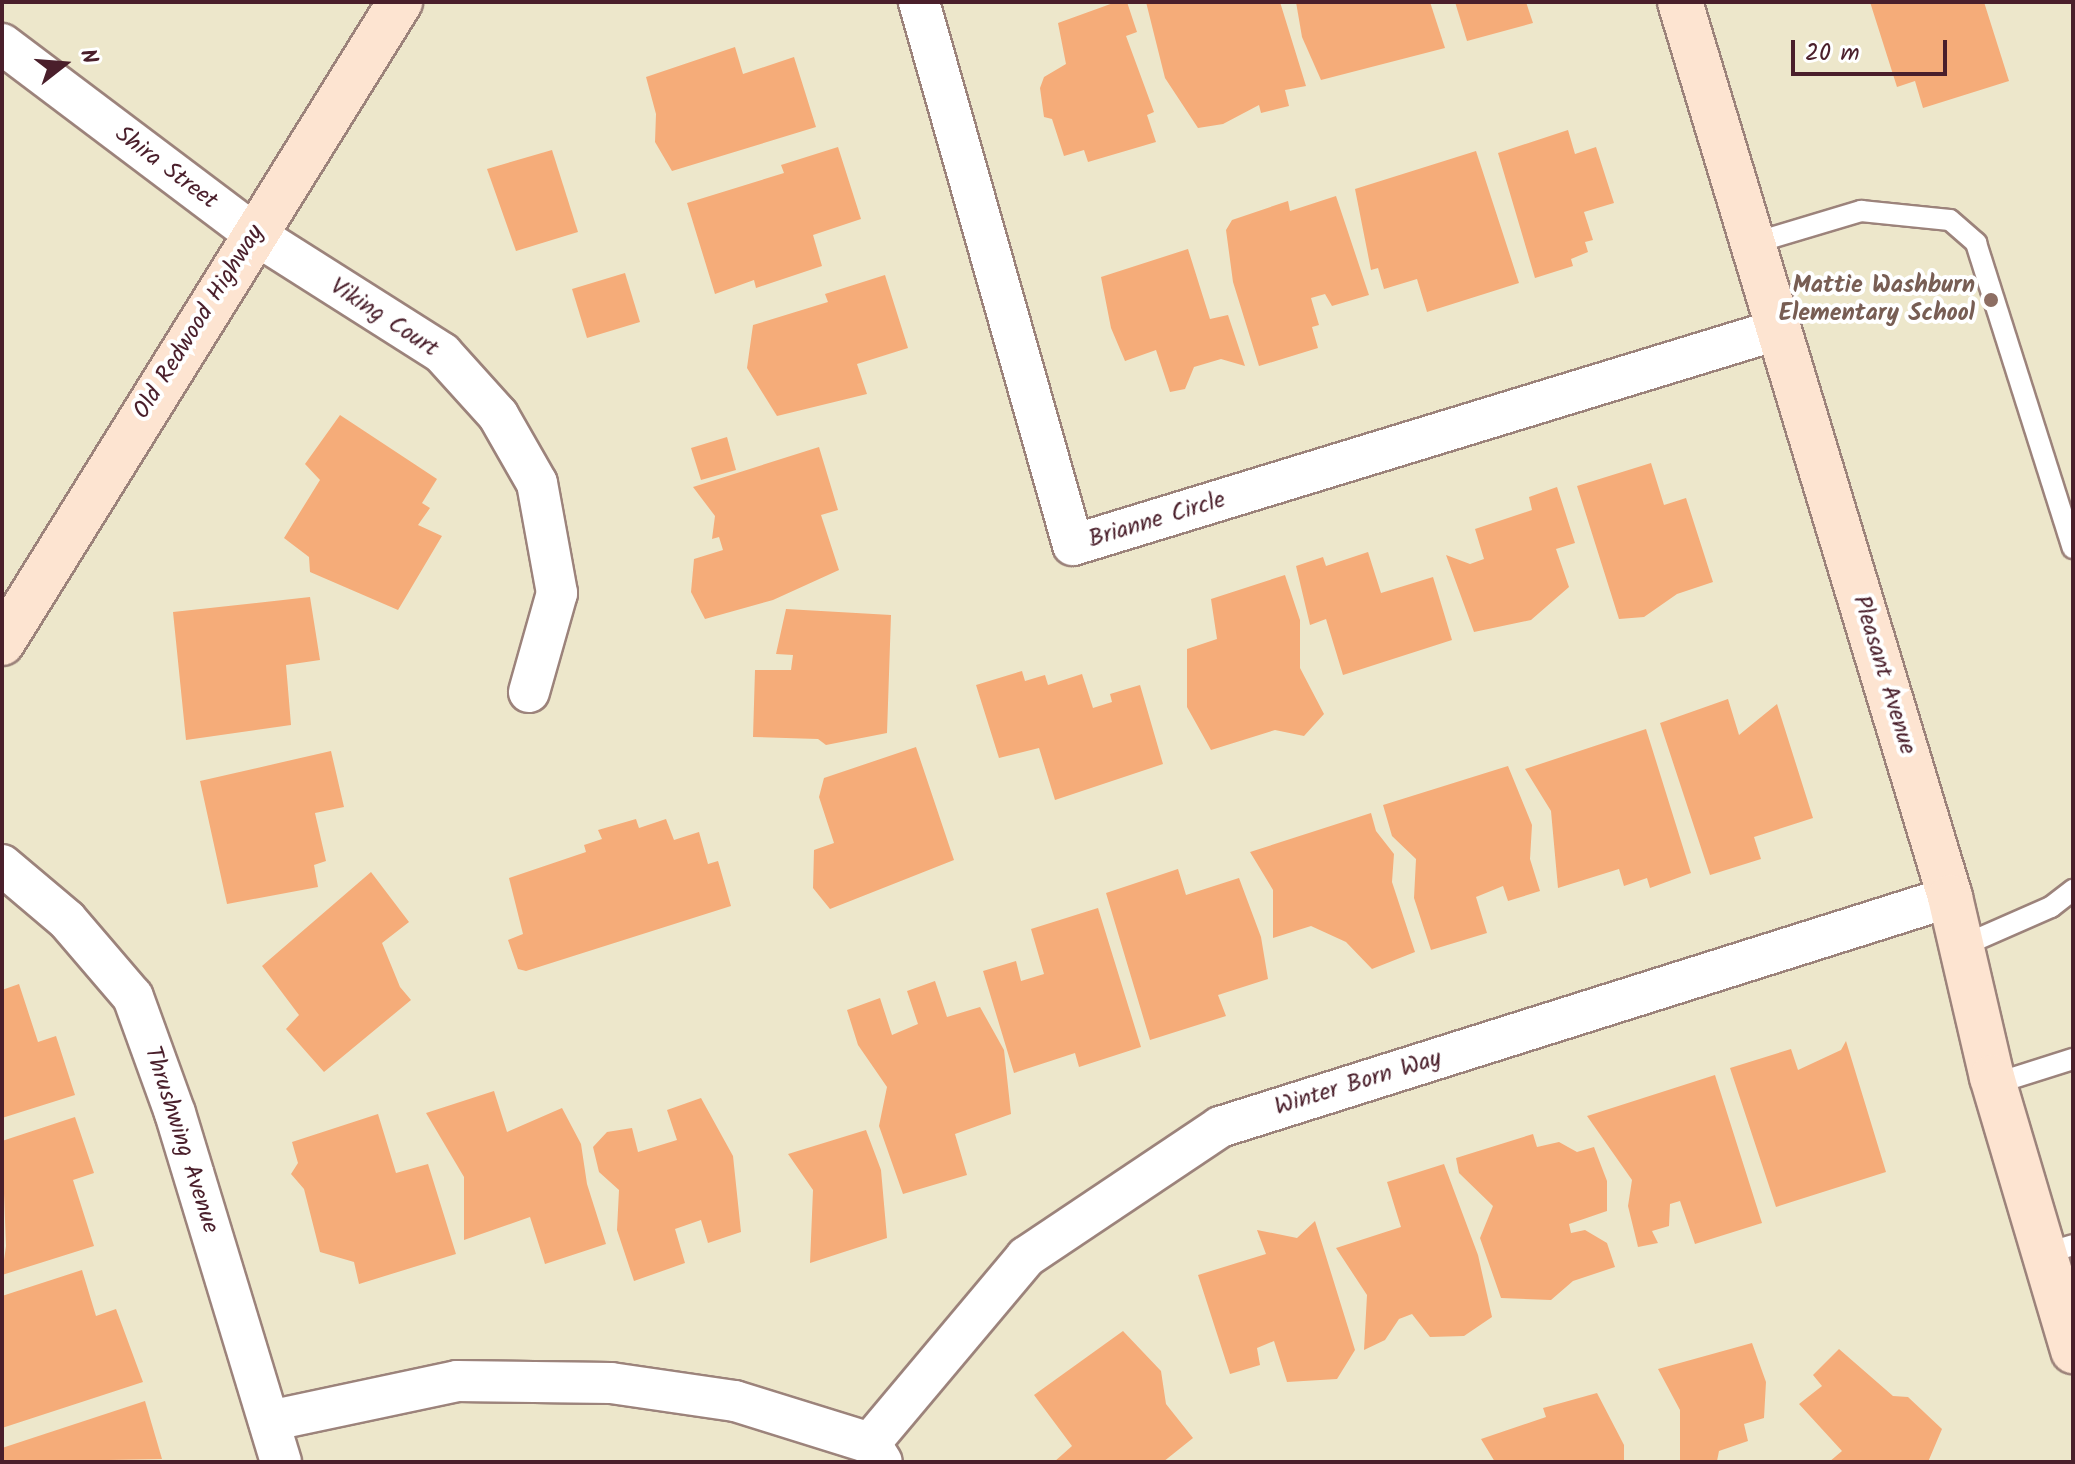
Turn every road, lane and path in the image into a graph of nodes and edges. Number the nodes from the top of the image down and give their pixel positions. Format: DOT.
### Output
graph roads {
  1 [pos="400,2"];
  2 [pos="919,2"];
  3 [pos="1680,2"];
  4 [pos="2,44"];
  5 [pos="253,233"];
  6 [pos="1754,243"];
  7 [pos="1780,329"];
  8 [pos="2073,548"];
  9 [pos="2,643"];
  10 [pos="529,692"];
  11 [pos="2,865"];
  12 [pos="2073,890"];
  13 [pos="1950,897"];
  14 [pos="1962,946"];
  15 [pos="2073,1059"];
  16 [pos="1994,1084"];
  17 [pos="2059,1250"];
  18 [pos="2073,1351"];
  19 [pos="269,1421"];
  20 [pos="876,1452"];
  21 [pos="281,1462"];
  1 -- 5 [label="street, Old Redwood Highway"];
  2 -- 7 [label="street, Brianne Circle"];
  3 -- 6 [label="street, Pleasant Avenue"];
  4 -- 5 [label="street, Shira Street"];
  5 -- 9 [label="street, Old Redwood Highway"];
  5 -- 10 [label="street, Viking Court"];
  6 -- 7 [label="street, Pleasant Avenue"];
  6 -- 8 [label="lane"];
  7 -- 13 [label="street, Pleasant Avenue"];
  11 -- 19 [label="street, Thrushwing Avenue"];
  12 -- 14 [label="lane"];
  13 -- 14 [label="street, Pleasant Avenue"];
  13 -- 20 [label="street, Winter Born Way"];
  14 -- 16 [label="street, Pleasant Avenue"];
  15 -- 16 [label="lane"];
  16 -- 17 [label="street, Pleasant Avenue"];
  17 -- 18 [label="street, Pleasant Avenue"];
  19 -- 20 [label="street"];
  19 -- 21 [label="street, Thrushwing Avenue"];
}
